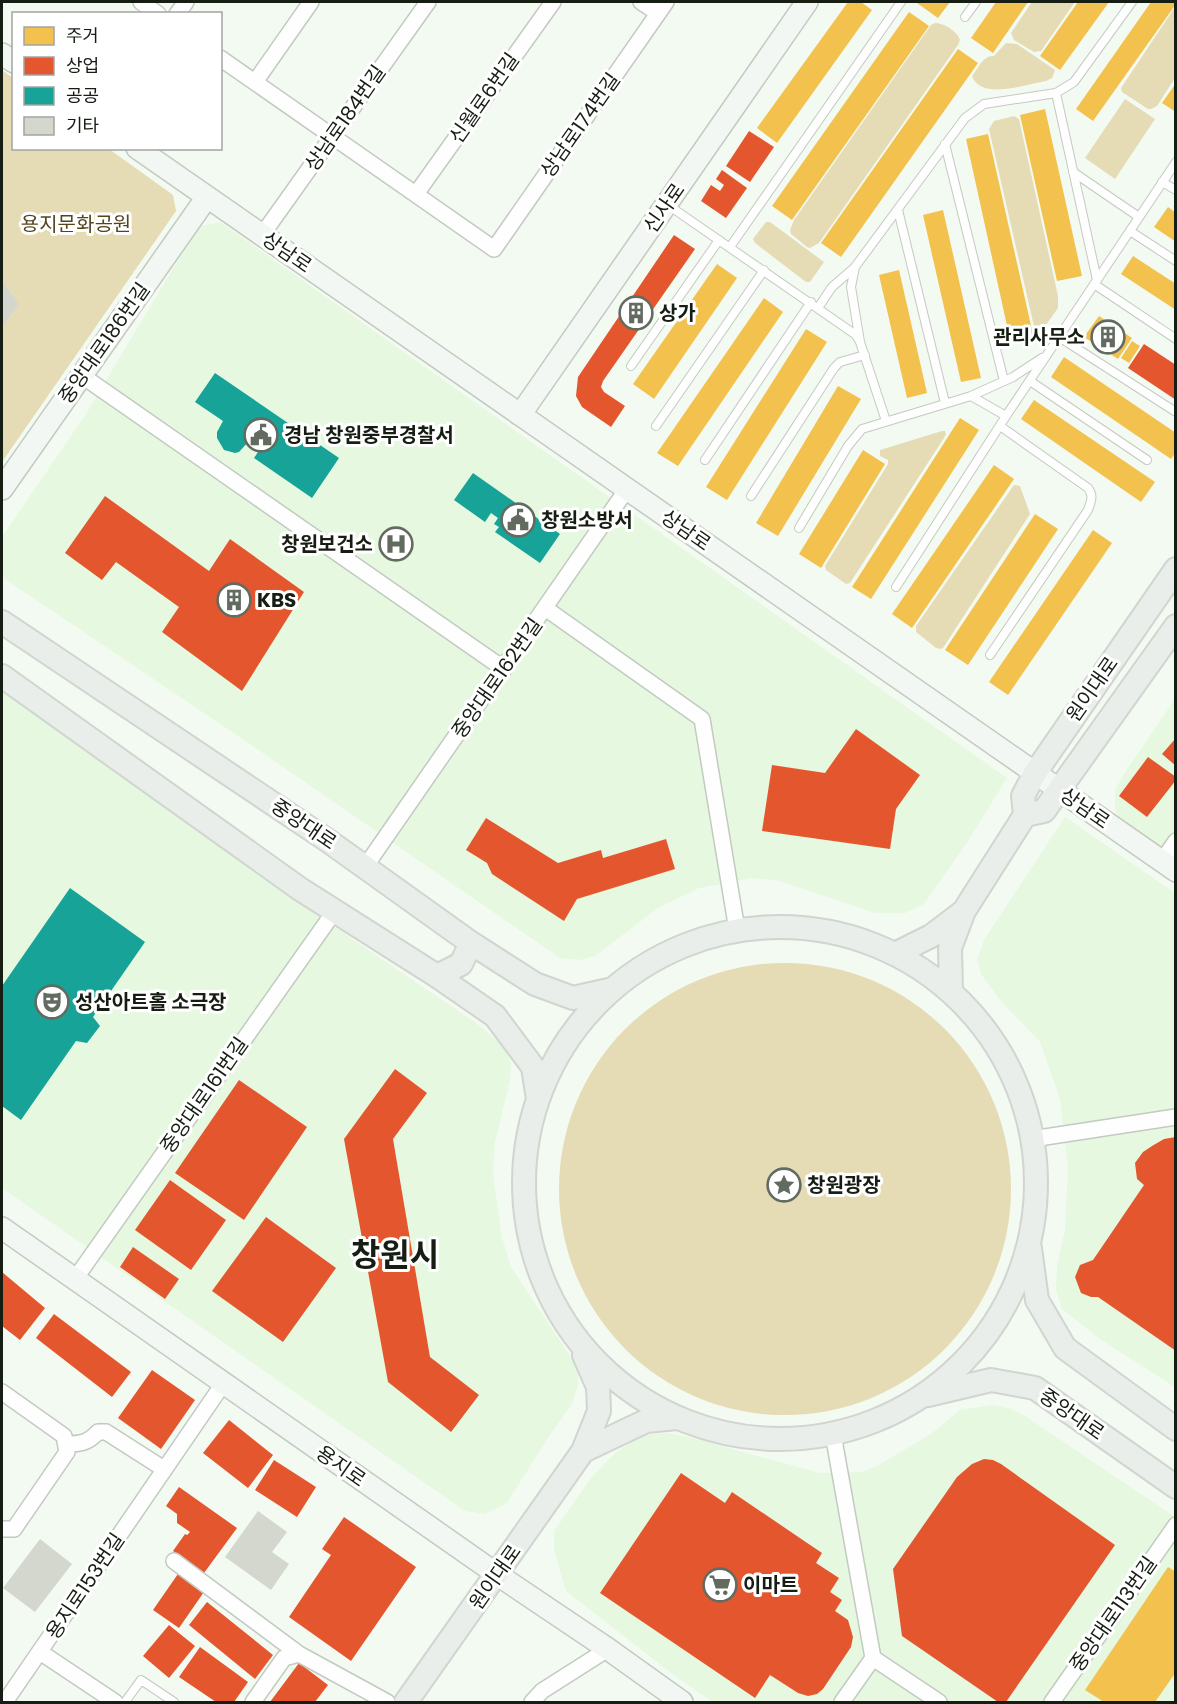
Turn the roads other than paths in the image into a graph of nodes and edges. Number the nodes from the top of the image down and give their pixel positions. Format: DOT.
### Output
graph roads {
  1 [pos="141,2"];
  2 [pos="311,2"];
  3 [pos="428,2"];
  4 [pos="552,2"];
  5 [pos="641,2"];
  6 [pos="807,2"];
  7 [pos="901,2"];
  8 [pos="976,2"];
  9 [pos="1132,2"];
  10 [pos="662,7"];
  11 [pos="155,12"];
  12 [pos="965,17"];
  13 [pos="222,59"];
  14 [pos="255,82"];
  15 [pos="1056,93"];
  16 [pos="333,136"];
  17 [pos="945,144"];
  18 [pos="140,150"];
  19 [pos="1176,162"];
  20 [pos="1073,172"];
  21 [pos="1162,182"];
  22 [pos="1176,190"];
  23 [pos="416,194"];
  24 [pos="207,197"];
  25 [pos="667,204"];
  26 [pos="898,210"];
  27 [pos="1139,217"];
  28 [pos="1130,231"];
  29 [pos="262,235"];
  30 [pos="719,240"];
  31 [pos="730,247"];
  32 [pos="1176,261"];
  33 [pos="855,267"];
  34 [pos="764,270"];
  35 [pos="1096,282"];
  36 [pos="811,302"];
  37 [pos="818,308"];
  38 [pos="1059,337"];
  39 [pos="1176,339"];
  40 [pos="860,342"];
  41 [pos="1048,353"];
  42 [pos="865,355"];
  43 [pos="631,366"];
  44 [pos="81,375"];
  45 [pos="1004,381"];
  46 [pos="1030,381"];
  47 [pos="971,396"];
  48 [pos="945,403"];
  49 [pos="1176,411"];
  50 [pos="520,415"];
  51 [pos="1006,416"];
  52 [pos="886,421"];
  53 [pos="656,426"];
  54 [pos="1000,426"];
  55 [pos="705,460"];
  56 [pos="1147,460"];
  57 [pos="2,489"];
  58 [pos="627,489"];
  59 [pos="751,496"];
  60 [pos="799,528"];
  61 [pos="1176,569"];
  62 [pos="896,587"];
  63 [pos="545,608"];
  64 [pos="2,622"];
  65 [pos="1176,626"];
  66 [pos="990,655"];
  67 [pos="504,669"];
  68 [pos="2,676"];
  69 [pos="1035,773"];
  70 [pos="1059,790"];
  71 [pos="1026,815"];
  72 [pos="1176,841"];
  73 [pos="1169,866"];
  74 [pos="365,867"];
  75 [pos="964,911"];
  76 [pos="334,912"];
  77 [pos="737,930"];
  78 [pos="471,942"];
  79 [pos="895,954"];
  80 [pos="437,976"];
  81 [pos="614,988"];
  82 [pos="951,992"];
  83 [pos="538,1100"];
  84 [pos="1176,1118"];
  85 [pos="1032,1139"];
  86 [pos="2,1227"];
  87 [pos="1029,1240"];
  88 [pos="75,1279"];
  89 [pos="565,1321"];
  90 [pos="223,1384"];
  91 [pos="2,1392"];
  92 [pos="921,1397"];
  93 [pos="677,1418"];
  94 [pos="1176,1429"];
  95 [pos="833,1434"];
  96 [pos="66,1444"];
  97 [pos="583,1451"];
  98 [pos="164,1469"];
  99 [pos="1176,1487"];
  100 [pos="1176,1525"];
  101 [pos="2,1529"];
  102 [pos="174,1561"];
  103 [pos="498,1575"];
  104 [pos="608,1649"];
  105 [pos="40,1652"];
  106 [pos="299,1654"];
  107 [pos="873,1658"];
  108 [pos="5,1702"];
  109 [pos="115,1702"];
  110 [pos="125,1702"];
  111 [pos="174,1702"];
  112 [pos="253,1702"];
  113 [pos="387,1702"];
  114 [pos="406,1702"];
  115 [pos="532,1702"];
  116 [pos="681,1702"];
  117 [pos="842,1702"];
  118 [pos="939,1702"];
  119 [pos="1052,1702"];
  1 -- 11 [label="street"];
  2 -- 14 [label="street"];
  3 -- 16 [label="street, 상남로184번길"];
  4 -- 23 [label="street, 신월로6번길"];
  5 -- 10 [label="street"];
  6 -- 25 [label="main road, 신사로"];
  7 -- 31 [label="lane"];
  8 -- 12 [label="lane"];
  9 -- 15 [label="lane"];
  10 -- 23 [label="street, 상남로174번길"];
  13 -- 14 [label="street"];
  14 -- 16 [label="street"];
  15 -- 17 [label="lane"];
  15 -- 20 [label="lane"];
  16 -- 23 [label="street"];
  16 -- 29 [label="street, 상남로184번길"];
  17 -- 26 [label="lane"];
  17 -- 45 [label="lane"];
  18 -- 24 [label="main road, 상남로"];
  19 -- 21 [label="lane"];
  20 -- 27 [label="lane"];
  20 -- 35 [label="lane"];
  21 -- 22 [label="lane"];
  21 -- 27 [label="lane"];
  24 -- 29 [label="main road, 상남로"];
  24 -- 44 [label="main road, 중앙대로186번길"];
  25 -- 30 [label="lane"];
  25 -- 50 [label="main road, 신사로"];
  26 -- 33 [label="lane"];
  26 -- 48 [label="lane"];
  27 -- 28 [label="lane"];
  28 -- 32 [label="lane"];
  28 -- 35 [label="lane"];
  29 -- 50 [label="main road, 상남로"];
  30 -- 31 [label="lane"];
  30 -- 43 [label="lane"];
  31 -- 34 [label="lane"];
  33 -- 37 [label="lane"];
  33 -- 40 [label="lane"];
  34 -- 36 [label="lane"];
  34 -- 53 [label="lane"];
  35 -- 38 [label="lane"];
  35 -- 39 [label="lane"];
  36 -- 37 [label="lane"];
  36 -- 55 [label="lane"];
  37 -- 40 [label="lane"];
  38 -- 41 [label="lane"];
  38 -- 49 [label="lane"];
  40 -- 42 [label="lane"];
  41 -- 45 [label="lane"];
  41 -- 46 [label="lane"];
  42 -- 52 [label="lane"];
  42 -- 59 [label="lane"];
  44 -- 57 [label="main road, 중앙대로186번길"];
  44 -- 67 [label="street"];
  45 -- 47 [label="lane"];
  46 -- 51 [label="lane"];
  46 -- 56 [label="lane"];
  47 -- 48 [label="lane"];
  47 -- 51 [label="lane"];
  48 -- 52 [label="lane"];
  50 -- 58 [label="main road, 상남로"];
  51 -- 54 [label="lane"];
  52 -- 60 [label="lane"];
  54 -- 62 [label="lane"];
  54 -- 66 [label="lane"];
  58 -- 63 [label="street, 중앙대로162번길"];
  58 -- 69 [label="main road, 상남로"];
  61 -- 69 [label="main road, 원이대로"];
  63 -- 67 [label="street, 중앙대로162번길"];
  63 -- 77 [label="street"];
  64 -- 74 [label="main road, 중앙대로"];
  65 -- 70 [label="main road, 원이대로"];
  67 -- 74 [label="street, 중앙대로162번길"];
  68 -- 76 [label="main road"];
  69 -- 70 [label="main road, 상남로"];
  69 -- 71 [label="main road, 원이대로"];
  70 -- 71 [label="main road, 원이대로"];
  70 -- 73 [label="main road, 상남로"];
  71 -- 75 [label="main road, 원이대로"];
  72 -- 73 [label="street"];
  74 -- 78 [label="main road, 중앙대로"];
  75 -- 79 [label="main road, 원이대로"];
  75 -- 82 [label="main road, 원이대로"];
  76 -- 80 [label="main road"];
  76 -- 88 [label="street, 중앙대로161번길"];
  77 -- 79 [label="main road"];
  77 -- 81 [label="main road"];
  78 -- 80 [label="main road"];
  78 -- 81 [label="main road, 중앙대로"];
  79 -- 82 [label="main road"];
  80 -- 83 [label="main road"];
  81 -- 83 [label="main road"];
  82 -- 85 [label="main road"];
  83 -- 89 [label="main road"];
  84 -- 85 [label="street"];
  85 -- 87 [label="main road"];
  86 -- 88 [label="main road, 용지로"];
  87 -- 92 [label="main road"];
  87 -- 94 [label="main road"];
  88 -- 90 [label="main road, 용지로"];
  89 -- 93 [label="main road"];
  89 -- 97 [label="main road, 원이대로"];
  90 -- 98 [label="street, 용지로153번길"];
  90 -- 103 [label="main road, 용지로"];
  91 -- 96 [label="street"];
  92 -- 95 [label="main road"];
  92 -- 99 [label="main road, 중앙대로"];
  93 -- 95 [label="main road"];
  93 -- 97 [label="main road"];
  95 -- 107 [label="street"];
  96 -- 98 [label="street"];
  96 -- 101 [label="street"];
  97 -- 103 [label="main road, 원이대로"];
  98 -- 105 [label="street, 용지로153번길"];
  100 -- 119 [label="street, 중앙대로113번길"];
  102 -- 106 [label="street"];
  103 -- 104 [label="main road, 용지로"];
  103 -- 114 [label="main road, 원이대로"];
  104 -- 115 [label="street"];
  104 -- 116 [label="main road, 용지로"];
  105 -- 108 [label="street, 용지로153번길"];
  105 -- 109 [label="street"];
  106 -- 112 [label="street"];
  106 -- 113 [label="street"];
  107 -- 117 [label="street"];
  107 -- 118 [label="street"];
  110 -- 111 [label="lane"];
}
